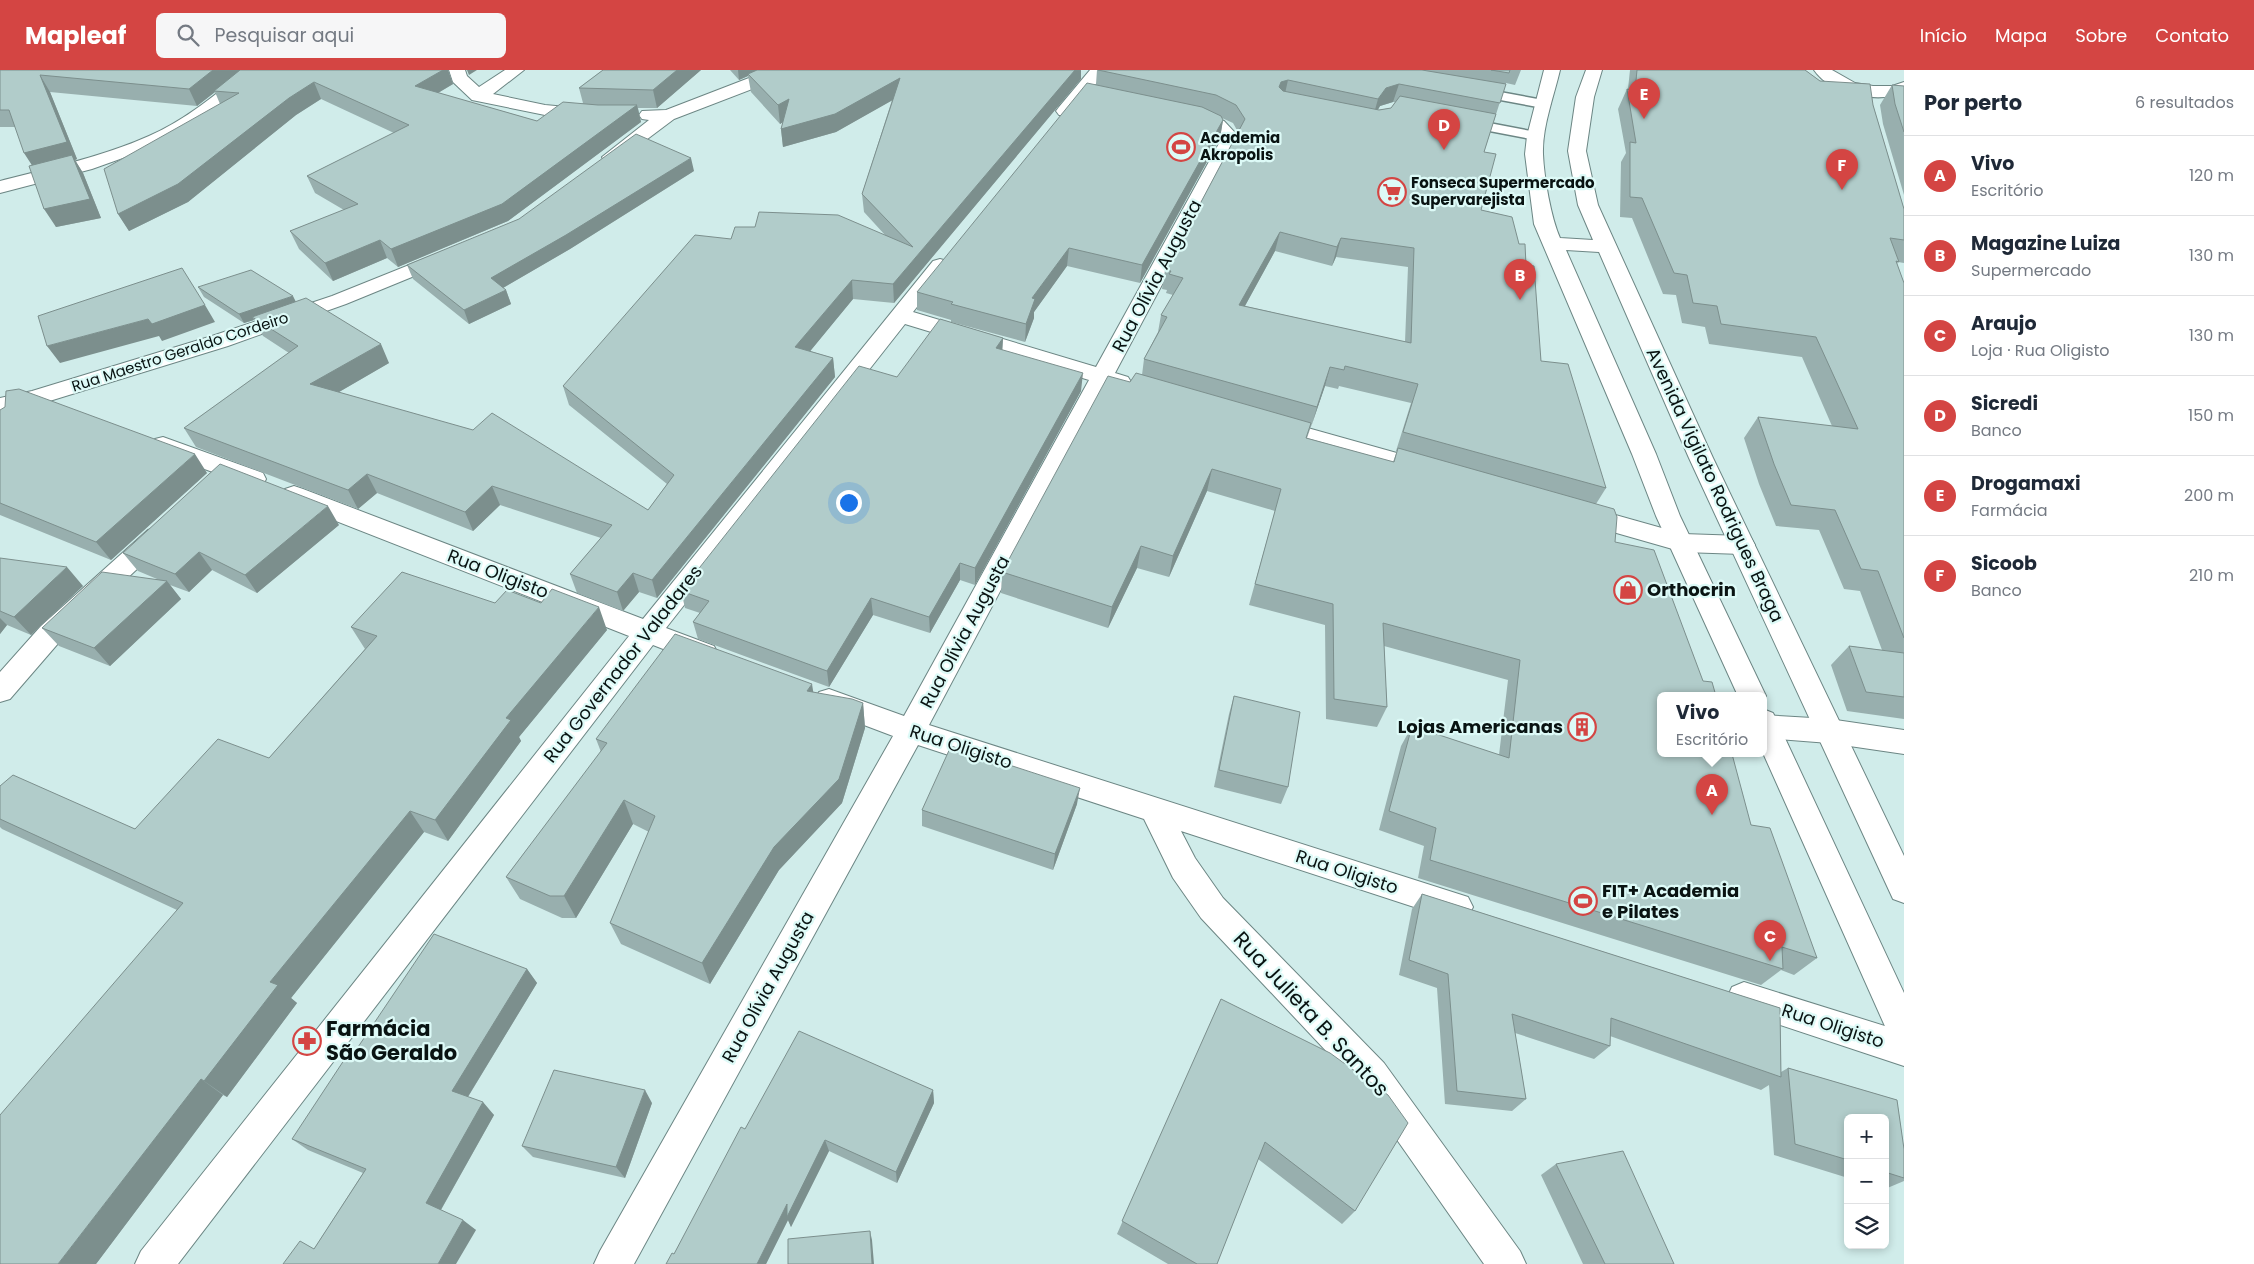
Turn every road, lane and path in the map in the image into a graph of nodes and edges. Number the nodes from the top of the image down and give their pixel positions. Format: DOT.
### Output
graph roads {
  1 [pos="257,70"];
  2 [pos="457,70"];
  3 [pos="516,70"];
  4 [pos="801,70"];
  5 [pos="1552,70"];
  6 [pos="1594,70"];
  7 [pos="1822,70"];
  8 [pos="1090,81"];
  9 [pos="1904,87"];
  10 [pos="1455,88"];
  11 [pos="1867,91"];
  12 [pos="478,96"];
  13 [pos="1543,104"];
  14 [pos="1869,110"];
  15 [pos="1168,111"];
  16 [pos="602,115"];
  17 [pos="630,115"];
  18 [pos="668,115"];
  19 [pos="1450,120"];
  20 [pos="1050,130"];
  21 [pos="1536,136"];
  22 [pos="596,168"];
  23 [pos="0,187"];
  24 [pos="1553,244"];
  25 [pos="956,246"];
  26 [pos="1606,246"];
  27 [pos="463,249"];
  28 [pos="899,315"];
  29 [pos="1103,377"];
  30 [pos="1141,388"];
  31 [pos="35,398"];
  32 [pos="0,405"];
  33 [pos="72,411"];
  34 [pos="1255,421"];
  35 [pos="146,439"];
  36 [pos="229,470"];
  37 [pos="1445,475"];
  38 [pos="208,489"];
  39 [pos="1559,508"];
  40 [pos="172,522"];
  41 [pos="1682,543"];
  42 [pos="1742,545"];
  43 [pos="647,633"];
  44 [pos="729,663"];
  45 [pos="802,690"];
  46 [pos="0,691"];
  47 [pos="1750,692"];
  48 [pos="1767,723"];
  49 [pos="1767,730"];
  50 [pos="911,731"];
  51 [pos="1829,731"];
  52 [pos="1904,742"];
  53 [pos="1155,811"];
  54 [pos="1904,889"];
  55 [pos="1487,916"];
  56 [pos="1714,988"];
  57 [pos="1904,1030"];
  58 [pos="1904,1049"];
  59 [pos="154,1264"];
  60 [pos="613,1264"];
  61 [pos="1507,1264"];
  1 -- 23 [label="street"];
  2 -- 12 [label="street"];
  3 -- 12 [label="street"];
  4 -- 18 [label="street"];
  5 -- 13 [label="street"];
  6 -- 26 [label="street, Avenida Vigilato Rodrigues Braga"];
  7 -- 11 [label="street"];
  8 -- 20 [label="street"];
  9 -- 11 [label="street"];
  10 -- 13 [label="lane"];
  11 -- 14 [label="street"];
  12 -- 16 [label="street"];
  13 -- 21 [label="street"];
  15 -- 29 [label="street, Rua Olívia Augusta"];
  17 -- 18 [label="street"];
  18 -- 22 [label="street"];
  19 -- 21 [label="lane"];
  21 -- 24 [label="street"];
  24 -- 26 [label="street"];
  24 -- 41 [label="street"];
  25 -- 28 [label="street, Rua Governador Valadares"];
  26 -- 42 [label="street, Avenida Vigilato Rodrigues Braga"];
  27 -- 31 [label="street, Rua Maestro Geraldo Cordeiro"];
  28 -- 29 [label="street"];
  28 -- 43 [label="street, Rua Governador Valadares"];
  29 -- 30 [label="street"];
  29 -- 50 [label="street, Rua Olívia Augusta"];
  31 -- 32 [label="street, Rua Maestro Geraldo Cordeiro"];
  31 -- 33 [label="street"];
  34 -- 37 [label="street"];
  35 -- 36 [label="street, Rua Oligisto"];
  36 -- 38 [label="street"];
  36 -- 43 [label="street, Rua Oligisto"];
  39 -- 41 [label="street"];
  40 -- 46 [label="street"];
  41 -- 42 [label="street"];
  41 -- 47 [label="street"];
  42 -- 51 [label="street, Avenida Vigilato Rodrigues Braga"];
  43 -- 44 [label="street, Rua Oligisto"];
  43 -- 59 [label="street, Rua Governador Valadares"];
  45 -- 50 [label="street, Rua Oligisto"];
  48 -- 51 [label="street"];
  49 -- 57 [label="street"];
  50 -- 53 [label="street, Rua Oligisto"];
  50 -- 60 [label="street, Rua Olívia Augusta"];
  51 -- 52 [label="street"];
  51 -- 54 [label="street, Avenida Vigilato Rodrigues Braga"];
  53 -- 55 [label="street, Rua Oligisto"];
  53 -- 61 [label="street, Rua Julieta B. Santos"];
  56 -- 58 [label="street, Rua Oligisto"];
}
